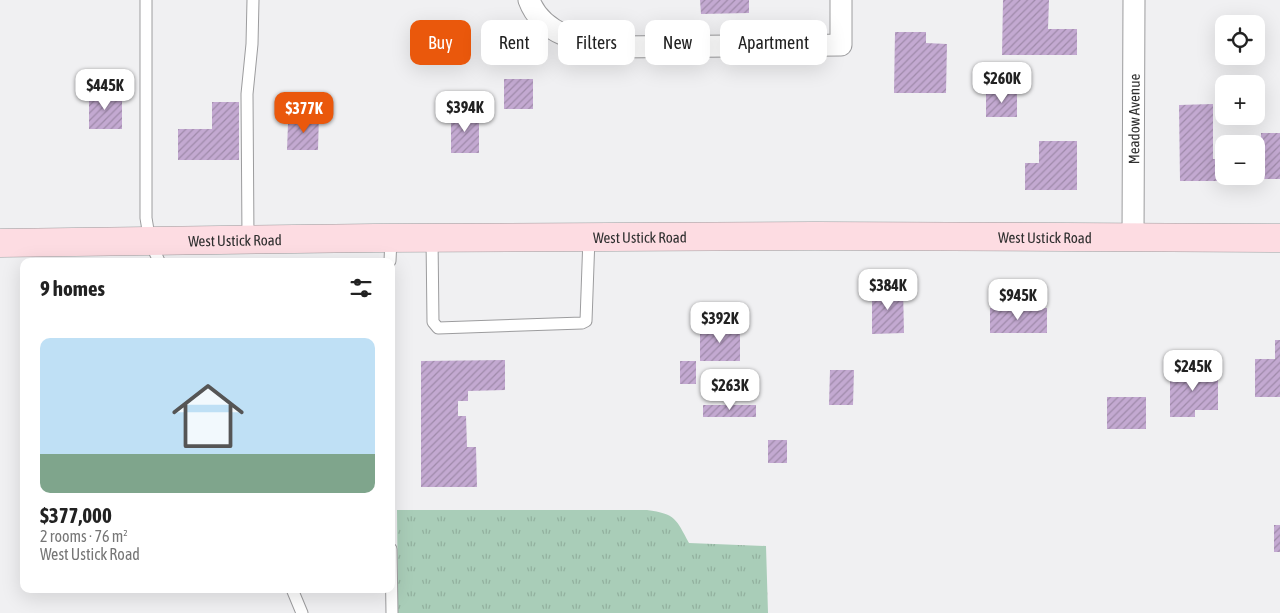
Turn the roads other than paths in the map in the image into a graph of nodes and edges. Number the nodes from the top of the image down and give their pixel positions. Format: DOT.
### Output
graph roads {
  1 [pos="146,0"];
  2 [pos="253,0"];
  3 [pos="529,0"];
  4 [pos="842,0"];
  5 [pos="1134,0"];
  6 [pos="589,237"];
  7 [pos="432,238"];
  8 [pos="1133,238"];
  9 [pos="1280,238"];
  10 [pos="248,240"];
  11 [pos="0,243"];
  12 [pos="391,250"];
  13 [pos="154,251"];
  14 [pos="294,593"];
  15 [pos="392,593"];
  16 [pos="302,613"];
  17 [pos="392,613"];
  1 -- 13 [label="lane"];
  2 -- 10 [label="lane"];
  3 -- 4 [label="street"];
  5 -- 8 [label="street, Meadow Avenue"];
  6 -- 7 [label="main road, West Ustick Road"];
  6 -- 7 [label="lane"];
  6 -- 8 [label="main road, West Ustick Road"];
  7 -- 12 [label="main road, West Ustick Road"];
  8 -- 9 [label="main road, West Ustick Road"];
  10 -- 12 [label="main road, West Ustick Road"];
  10 -- 13 [label="main road, West Ustick Road"];
  11 -- 13 [label="main road, West Ustick Road"];
  14 -- 16 [label="lane"];
  15 -- 17 [label="lane"];
}
